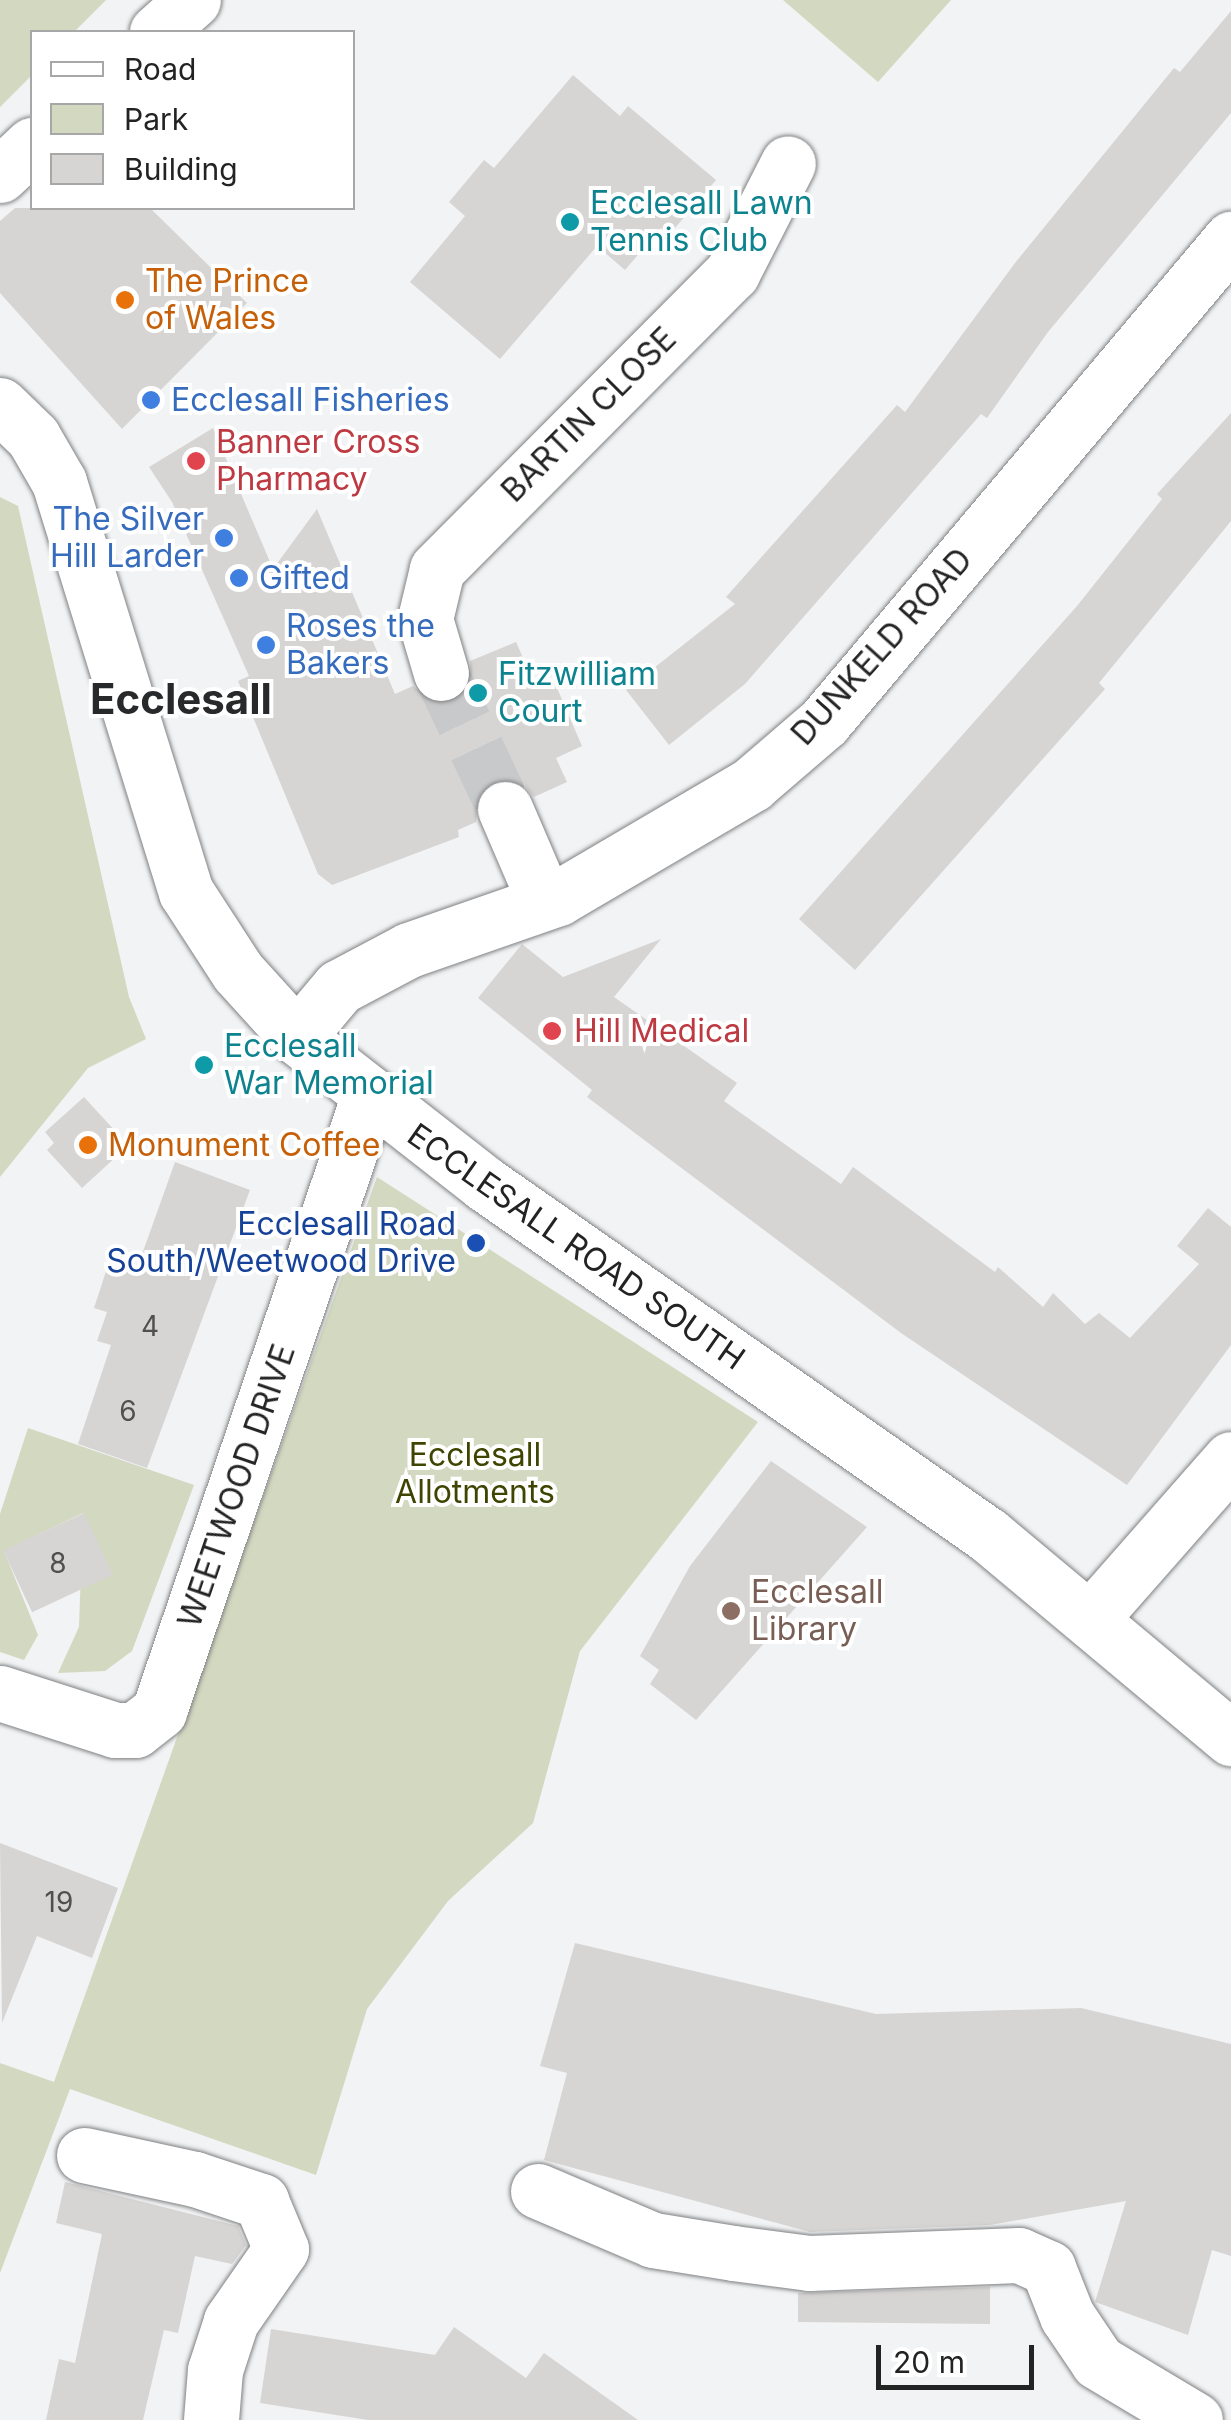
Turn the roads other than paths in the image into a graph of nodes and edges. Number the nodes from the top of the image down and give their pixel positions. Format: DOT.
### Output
graph roads {
  1 [pos="193,0"];
  2 [pos="159,30"];
  3 [pos="30,148"];
  4 [pos="788,163"];
  5 [pos="0,175"];
  6 [pos="1231,239"];
  7 [pos="0,405"];
  8 [pos="442,673"];
  9 [pos="505,810"];
  10 [pos="545,902"];
  11 [pos="297,1037"];
  12 [pos="368,1098"];
  13 [pos="1231,1459"];
  14 [pos="1092,1618"];
  15 [pos="0,1693"];
  16 [pos="1231,1738"];
  17 [pos="84,2155"];
  18 [pos="538,2192"];
  19 [pos="211,2420"];
  20 [pos="1194,2420"];
  1 -- 2 [label="street"];
  3 -- 5 [label="street"];
  4 -- 8 [label="street, BARTIN CLOSE"];
  6 -- 10 [label="street, DUNKELD ROAD"];
  7 -- 11 [label="street, ECCLESALL ROAD SOUTH"];
  9 -- 10 [label="street"];
  10 -- 11 [label="street, DUNKELD ROAD"];
  11 -- 12 [label="street, ECCLESALL ROAD SOUTH"];
  12 -- 14 [label="street, ECCLESALL ROAD SOUTH"];
  12 -- 15 [label="street, WEETWOOD DRIVE"];
  13 -- 14 [label="street"];
  14 -- 16 [label="street, ECCLESALL ROAD SOUTH"];
  17 -- 19 [label="street"];
  18 -- 20 [label="street"];
}
